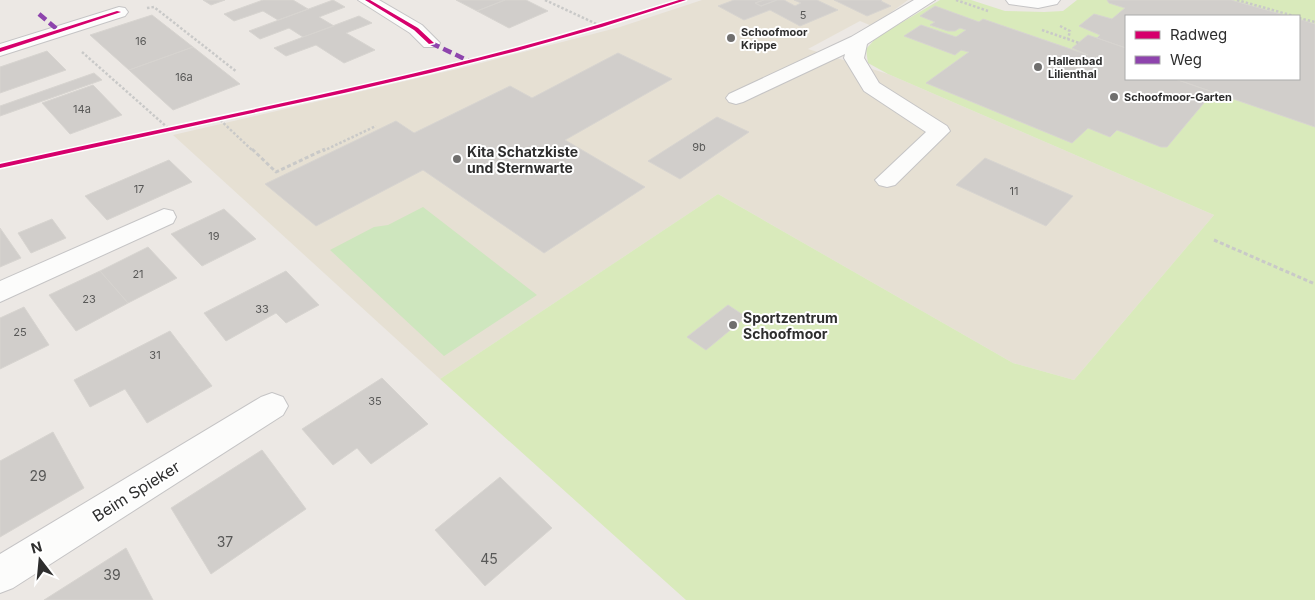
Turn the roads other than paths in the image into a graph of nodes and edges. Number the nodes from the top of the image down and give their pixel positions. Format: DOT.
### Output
graph roads {
  1 [pos="367,0"];
  2 [pos="926,0"];
  3 [pos="1016,0"];
  4 [pos="1051,0"];
  5 [pos="120,12"];
  6 [pos="39,14"];
  7 [pos="59,32"];
  8 [pos="858,41"];
  9 [pos="431,43"];
  10 [pos="0,50"];
  11 [pos="736,98"];
  12 [pos="887,180"];
  13 [pos="164,217"];
  14 [pos="0,292"];
  15 [pos="272,406"];
  16 [pos="0,575"];
  1 -- 9 [label="street"];
  2 -- 8 [label="street"];
  3 -- 4 [label="street"];
  5 -- 7 [label="street"];
  6 -- 7 [label="street"];
  7 -- 10 [label="street"];
  8 -- 11 [label="street"];
  8 -- 12 [label="street"];
  13 -- 14 [label="street"];
  15 -- 16 [label="street, Beim Spieker"];
}
